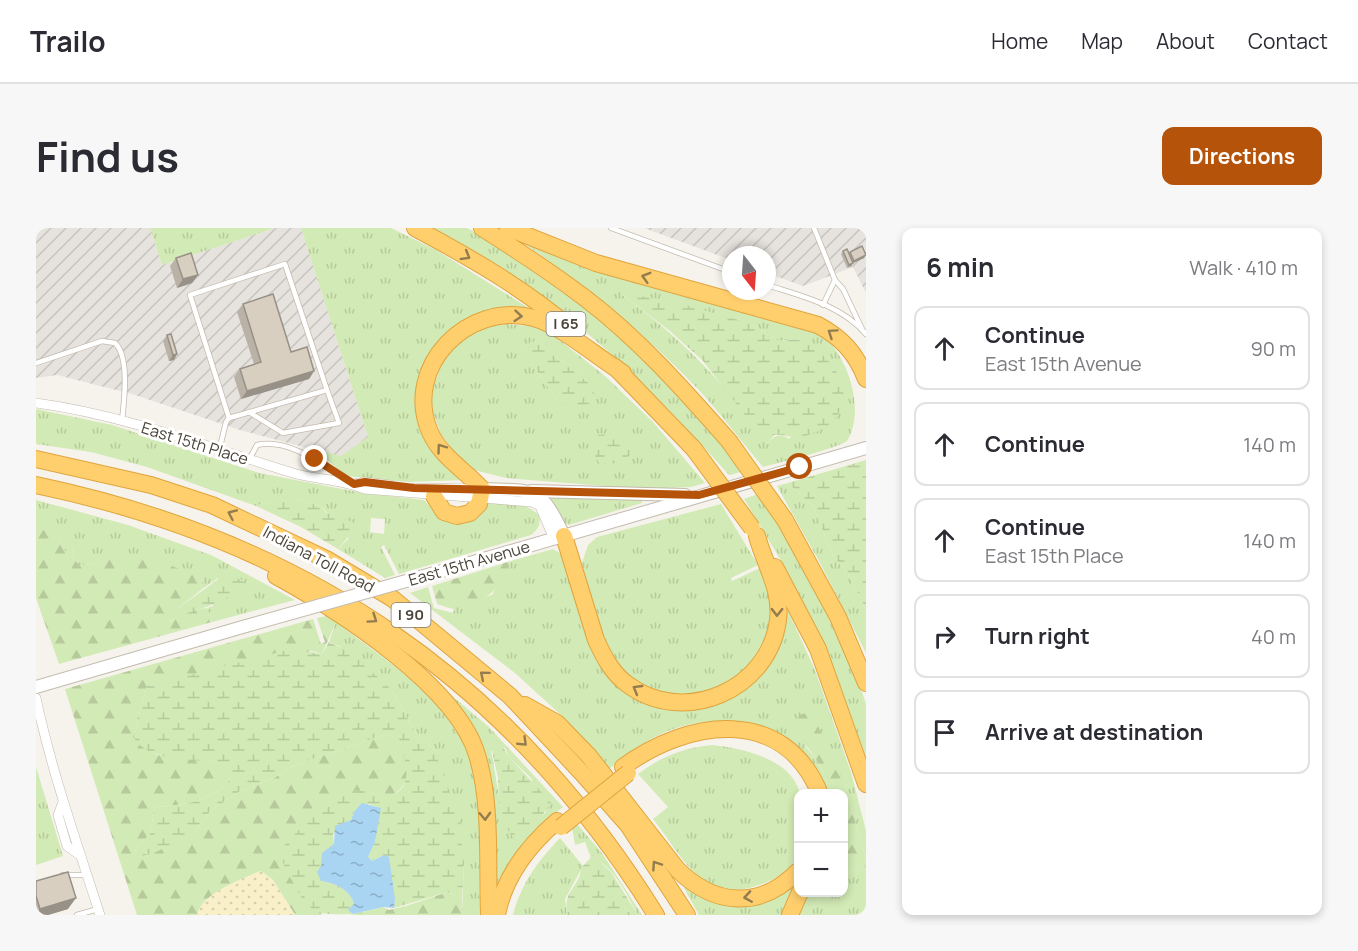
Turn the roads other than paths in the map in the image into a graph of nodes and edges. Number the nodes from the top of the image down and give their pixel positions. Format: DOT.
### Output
graph roads {
  1 [pos="415,228"];
  2 [pos="482,228"];
  3 [pos="508,228"];
  4 [pos="611,228"];
  5 [pos="814,228"];
  6 [pos="722,269"];
  7 [pos="835,280"];
  8 [pos="776,288"];
  9 [pos="823,305"];
  10 [pos="861,329"];
  11 [pos="866,334"];
  12 [pos="36,363"];
  13 [pos="622,374"];
  14 [pos="866,379"];
  15 [pos="327,390"];
  16 [pos="36,403"];
  17 [pos="249,412"];
  18 [pos="229,418"];
  19 [pos="122,421"];
  20 [pos="866,448"];
  21 [pos="219,451"];
  22 [pos="36,459"];
  23 [pos="249,460"];
  24 [pos="354,484"];
  25 [pos="36,485"];
  26 [pos="531,491"];
  27 [pos="481,493"];
  28 [pos="699,495"];
  29 [pos="434,496"];
  30 [pos="755,532"];
  31 [pos="559,537"];
  32 [pos="229,542"];
  33 [pos="866,684"];
  34 [pos="36,687"];
  35 [pos="510,696"];
  36 [pos="36,698"];
  37 [pos="626,770"];
  38 [pos="866,784"];
  39 [pos="810,789"];
  40 [pos="818,789"];
  41 [pos="63,802"];
  42 [pos="559,824"];
  43 [pos="79,855"];
  44 [pos="794,874"];
  45 [pos="87,875"];
  46 [pos="55,876"];
  47 [pos="798,897"];
  48 [pos="99,912"];
  49 [pos="77,915"];
  50 [pos="489,915"];
  51 [pos="498,915"];
  52 [pos="506,915"];
  53 [pos="657,915"];
  54 [pos="687,915"];
  55 [pos="790,915"];
  1 -- 13 [label="highway, I 65, one-way"];
  2 -- 33 [label="highway, I 65, bridge"];
  14 -- 3 [label="highway, one-way"];
  4 -- 6 [label="lane"];
  5 -- 7 [label="lane"];
  7 -- 9 [label="lane"];
  7 -- 10 [label="lane"];
  8 -- 9 [label="lane"];
  9 -- 10 [label="lane"];
  10 -- 11 [label="lane"];
  12 -- 19 [label="lane"];
  27 -- 13 [label="highway, one-way"];
  13 -- 30 [label="highway, I 65, bridge"];
  15 -- 17 [label="lane"];
  15 -- 17 [label="lane"];
  15 -- 18 [label="lane"];
  16 -- 19 [label="street, East 15th Place"];
  17 -- 18 [label="lane"];
  18 -- 21 [label="lane"];
  19 -- 21 [label="street, East 15th Place"];
  20 -- 28 [label="street, East 15th Avenue"];
  21 -- 23 [label="street, East 15th Place"];
  35 -- 22 [label="highway, Indiana Toll Road / I 90, one-way"];
  23 -- 24 [label="street, East 15th Place"];
  23 -- 24 [label="lane"];
  24 -- 27 [label="street, East 15th Place"];
  24 -- 29 [label="street, East 15th Place"];
  25 -- 32 [label="highway, Indiana Toll Road / I 90"];
  26 -- 27 [label="street, East 15th Place"];
  26 -- 28 [label="street, East 15th Place"];
  26 -- 31 [label="street"];
  27 -- 29 [label="highway"];
  27 -- 31 [label="street, East 15th Place"];
  28 -- 31 [label="street, East 15th Avenue"];
  30 -- 31 [label="highway, one-way"];
  30 -- 38 [label="highway, I 65"];
  31 -- 34 [label="street, East 15th Avenue, bridge"];
  32 -- 50 [label="highway, one-way"];
  32 -- 53 [label="highway, Indiana Toll Road / I 90, one-way"];
  44 -- 35 [label="highway, one-way"];
  54 -- 35 [label="highway, Indiana Toll Road / I 90, one-way"];
  36 -- 41 [label="street"];
  37 -- 39 [label="highway"];
  37 -- 40 [label="highway"];
  37 -- 42 [label="highway"];
  41 -- 43 [label="street"];
  41 -- 43 [label="street"];
  42 -- 51 [label="highway"];
  42 -- 52 [label="highway"];
  43 -- 45 [label="street"];
  45 -- 46 [label="lane"];
  45 -- 48 [label="street"];
  47 -- 55 [label="highway"];
  48 -- 49 [label="lane"];
}
